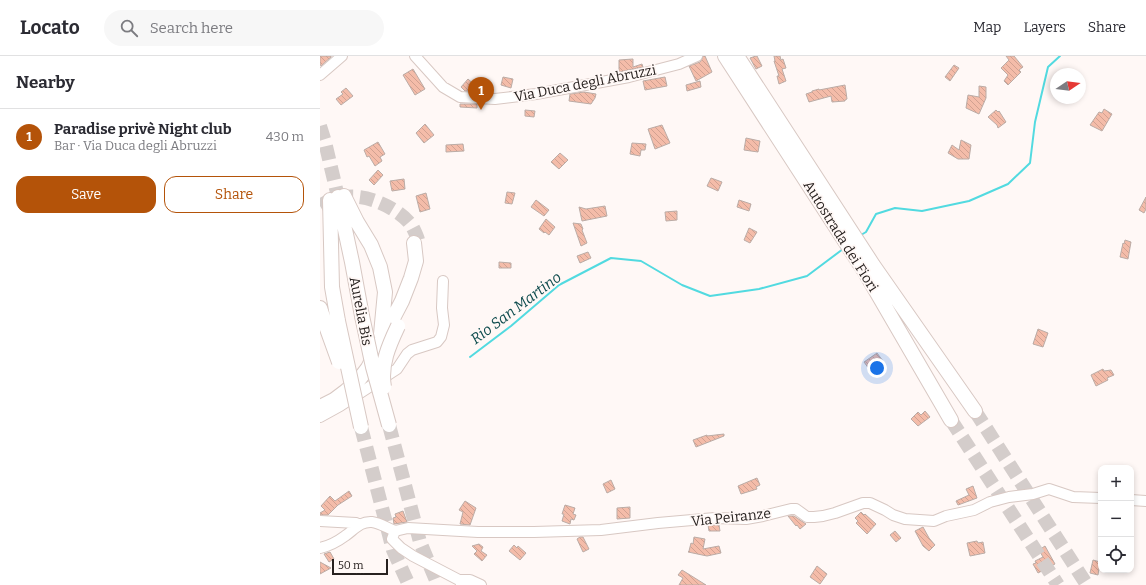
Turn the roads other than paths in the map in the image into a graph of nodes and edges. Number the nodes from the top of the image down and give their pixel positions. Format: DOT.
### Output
graph roads {
  1 [pos="342,56"];
  2 [pos="415,56"];
  3 [pos="697,56"];
  4 [pos="725,56"];
  5 [pos="738,56"];
  6 [pos="320,75"];
  7 [pos="337,198"];
  8 [pos="443,282"];
  9 [pos="320,308"];
  10 [pos="332,323"];
  11 [pos="380,344"];
  12 [pos="320,407"];
  13 [pos="975,412"];
  14 [pos="320,417"];
  15 [pos="951,420"];
  16 [pos="361,427"];
  17 [pos="1098,498"];
  18 [pos="1134,500"];
  19 [pos="1146,502"];
  20 [pos="320,521"];
  21 [pos="359,525"];
  22 [pos="395,531"];
  23 [pos="320,548"];
  24 [pos="461,582"];
  25 [pos="481,585"];
  1 -- 6 [label="street"];
  2 -- 3 [label="street, Via Duca degli Abruzzi"];
  4 -- 15 [label="highway, Autostrada dei Fiori"];
  5 -- 13 [label="highway, Autostrada dei Fiori"];
  7 -- 10 [label="highway, Aurelia Bis"];
  7 -- 11 [label="highway"];
  7 -- 11 [label="highway, Aurelia Bis, bridge"];
  8 -- 14 [label="street"];
  9 -- 10 [label="highway"];
  10 -- 16 [label="highway, Aurelia Bis, bridge"];
  11 -- 12 [label="highway"];
  17 -- 22 [label="street, Via Peiranze"];
  18 -- 19 [label="street"];
  20 -- 21 [label="street"];
  21 -- 22 [label="street"];
  21 -- 23 [label="street"];
  22 -- 24 [label="street"];
  24 -- 25 [label="street"];
}
